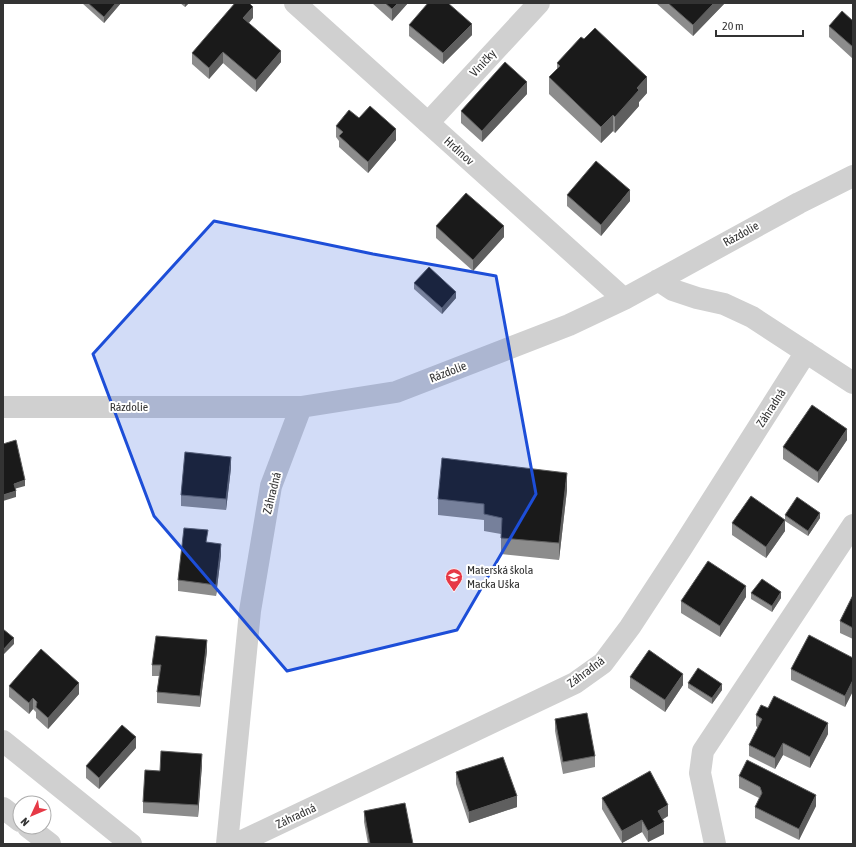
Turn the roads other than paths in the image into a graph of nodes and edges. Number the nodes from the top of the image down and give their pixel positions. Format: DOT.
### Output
graph roads {
  1 [pos="295,3"];
  2 [pos="539,3"];
  3 [pos="428,123"];
  4 [pos="853,176"];
  5 [pos="658,280"];
  6 [pos="624,299"];
  7 [pos="806,352"];
  8 [pos="853,383"];
  9 [pos="3,407"];
  10 [pos="301,407"];
  11 [pos="853,525"];
  12 [pos="3,741"];
  13 [pos="3,808"];
  14 [pos="12,815"];
  15 [pos="38,835"];
  16 [pos="50,844"];
  17 [pos="131,844"];
  18 [pos="228,844"];
  19 [pos="236,844"];
  20 [pos="714,844"];
  1 -- 3 [label="street, Hrdinov"];
  2 -- 3 [label="street, Viničky"];
  3 -- 6 [label="street, Hrdinov"];
  4 -- 5 [label="street, Rázdolie"];
  5 -- 6 [label="street, Rázdolie"];
  5 -- 7 [label="street"];
  6 -- 10 [label="street, Rázdolie"];
  7 -- 8 [label="street"];
  7 -- 19 [label="street, Záhradná"];
  9 -- 10 [label="street, Rázdolie"];
  10 -- 18 [label="street, Záhradná"];
  11 -- 20 [label="street"];
  12 -- 17 [label="street"];
  13 -- 14 [label="street"];
  15 -- 16 [label="street"];
}
